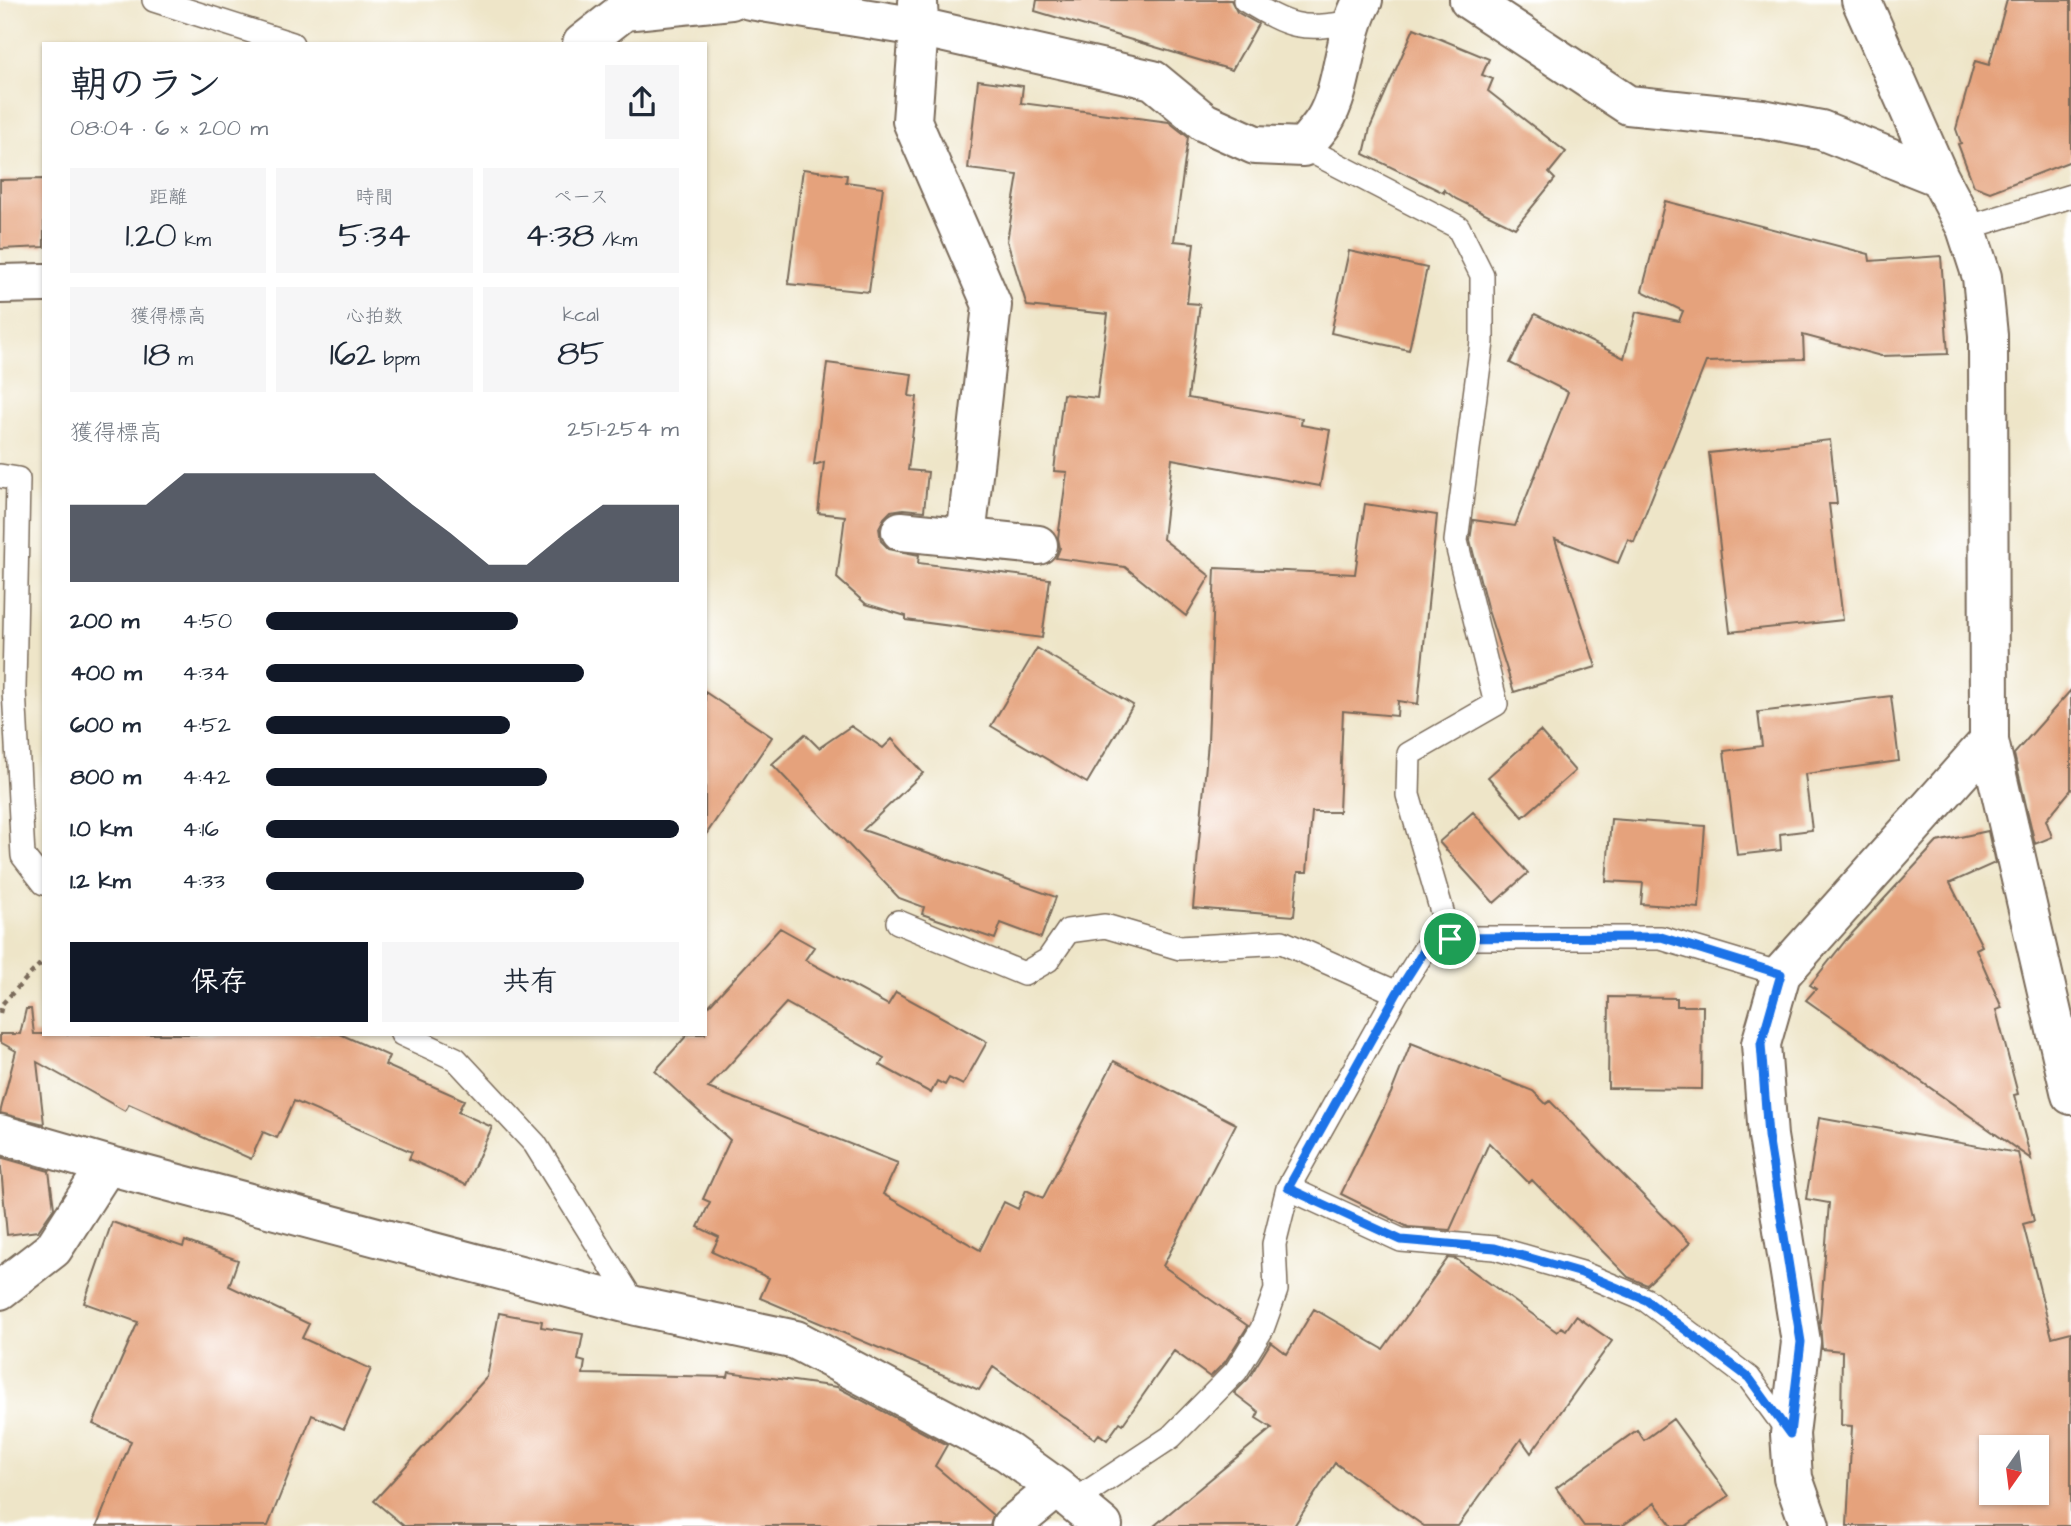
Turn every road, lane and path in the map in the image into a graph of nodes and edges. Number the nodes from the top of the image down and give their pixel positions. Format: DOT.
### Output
graph roads {
  1 [pos="154,0"];
  2 [pos="732,0"];
  3 [pos="750,0"];
  4 [pos="1245,0"];
  5 [pos="1469,0"];
  6 [pos="1861,0"];
  7 [pos="1357,11"];
  8 [pos="918,13"];
  9 [pos="286,42"];
  10 [pos="585,42"];
  11 [pos="1303,147"];
  12 [pos="1939,177"];
  13 [pos="2071,196"];
  14 [pos="1966,228"];
  15 [pos="42,283"];
  16 [pos="0,284"];
  17 [pos="0,476"];
  18 [pos="901,531"];
  19 [pos="965,538"];
  20 [pos="1038,545"];
  21 [pos="1989,741"];
  22 [pos="42,880"];
  23 [pos="898,922"];
  24 [pos="1450,939"];
  25 [pos="42,962"];
  26 [pos="1781,974"];
  27 [pos="1397,993"];
  28 [pos="0,1013"];
  29 [pos="406,1036"];
  30 [pos="450,1036"];
  31 [pos="456,1059"];
  32 [pos="2071,1095"];
  33 [pos="0,1133"];
  34 [pos="107,1165"];
  35 [pos="1288,1188"];
  36 [pos="0,1290"];
  37 [pos="636,1306"];
  38 [pos="1790,1434"];
  39 [pos="1066,1494"];
  40 [pos="1011,1526"];
  41 [pos="1103,1526"];
  42 [pos="1810,1526"];
  1 -- 9 [label="lane"];
  2 -- 10 [label="street"];
  3 -- 8 [label="street"];
  4 -- 7 [label="lane"];
  5 -- 12 [label="street"];
  6 -- 12 [label="street"];
  7 -- 11 [label="street"];
  8 -- 11 [label="street"];
  8 -- 19 [label="street"];
  11 -- 24 [label="lane"];
  12 -- 14 [label="street"];
  13 -- 14 [label="lane"];
  14 -- 21 [label="street"];
  15 -- 16 [label="street"];
  17 -- 22 [label="lane"];
  18 -- 19 [label="street"];
  19 -- 20 [label="street"];
  21 -- 26 [label="street"];
  21 -- 32 [label="street"];
  23 -- 27 [label="lane"];
  24 -- 26 [label="lane"];
  24 -- 27 [label="lane"];
  25 -- 28 [label="path"];
  26 -- 38 [label="street"];
  27 -- 35 [label="lane"];
  29 -- 31 [label="lane"];
  30 -- 31 [label="lane"];
  31 -- 37 [label="lane"];
  33 -- 34 [label="street"];
  34 -- 36 [label="street"];
  34 -- 37 [label="street"];
  35 -- 38 [label="lane"];
  35 -- 39 [label="lane"];
  37 -- 39 [label="street"];
  38 -- 42 [label="street"];
  39 -- 40 [label="street"];
  39 -- 41 [label="street"];
}
